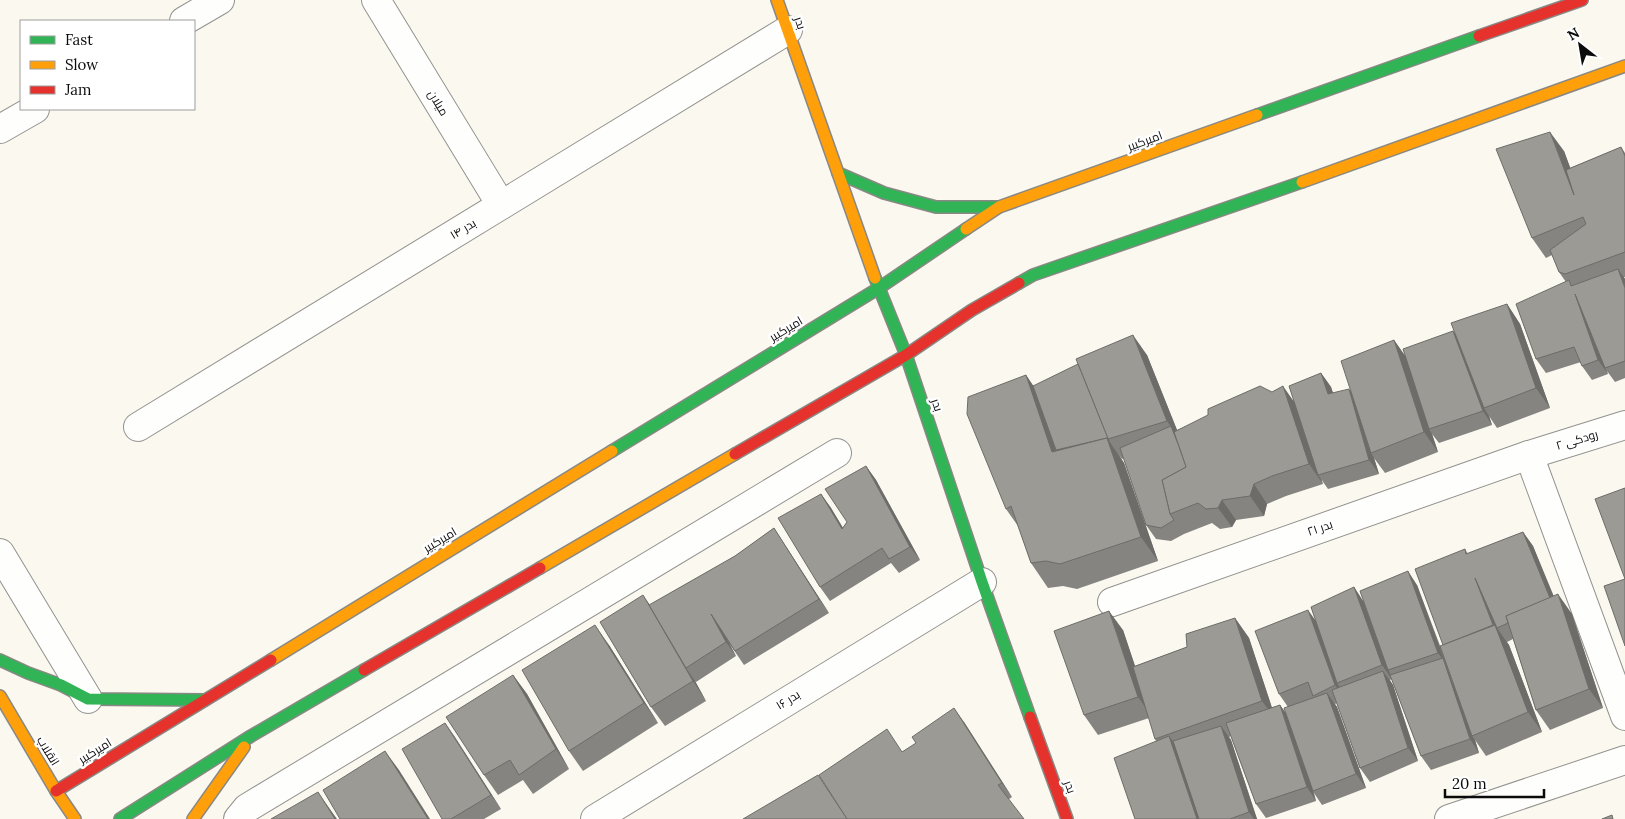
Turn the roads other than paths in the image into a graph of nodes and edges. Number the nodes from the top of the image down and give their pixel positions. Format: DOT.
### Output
graph roads {
  1 [pos="220,0"];
  2 [pos="376,0"];
  3 [pos="777,0"];
  4 [pos="1582,0"];
  5 [pos="186,20"];
  6 [pos="788,30"];
  7 [pos="1625,66"];
  8 [pos="33,110"];
  9 [pos="0,129"];
  10 [pos="838,173"];
  11 [pos="501,205"];
  12 [pos="999,207"];
  13 [pos="878,288"];
  14 [pos="906,355"];
  15 [pos="1625,425"];
  16 [pos="138,427"];
  17 [pos="837,453"];
  18 [pos="1528,455"];
  19 [pos="0,553"];
  20 [pos="982,582"];
  21 [pos="1112,602"];
  22 [pos="0,660"];
  23 [pos="0,696"];
  24 [pos="88,698"];
  25 [pos="205,700"];
  26 [pos="1625,716"];
  27 [pos="251,736"];
  28 [pos="1625,760"];
  29 [pos="56,791"];
  30 [pos="75,819"];
  31 [pos="120,819"];
  32 [pos="193,819"];
  33 [pos="238,819"];
  34 [pos="595,819"];
  35 [pos="1067,819"];
  36 [pos="1449,819"];
  1 -- 5 [label="street"];
  2 -- 11 [label="street, میلان"];
  3 -- 6 [label="street, بدر"];
  4 -- 12 [label="street, امیرکبیر"];
  6 -- 10 [label="street, بدر"];
  6 -- 11 [label="street, بدر ۱۴"];
  7 -- 14 [label="street"];
  8 -- 9 [label="street"];
  10 -- 12 [label="street"];
  10 -- 13 [label="street, بدر"];
  11 -- 16 [label="street, بدر ۱۴"];
  12 -- 13 [label="street, امیرکبیر"];
  13 -- 14 [label="street, بدر"];
  13 -- 25 [label="street, امیرکبیر"];
  14 -- 20 [label="street, بدر"];
  14 -- 27 [label="street"];
  15 -- 18 [label="street, رودکی ۲"];
  17 -- 33 [label="street"];
  18 -- 21 [label="street, بدر ۲۱"];
  18 -- 26 [label="street"];
  19 -- 24 [label="street"];
  20 -- 34 [label="street, بدر ۱۶"];
  20 -- 35 [label="street, بدر"];
  22 -- 24 [label="street"];
  23 -- 29 [label="street, انقلاب"];
  24 -- 25 [label="street"];
  25 -- 29 [label="street, امیرکبیر"];
  27 -- 31 [label="street"];
  27 -- 32 [label="street"];
  28 -- 36 [label="street"];
  29 -- 30 [label="street, انقلاب"];
}
